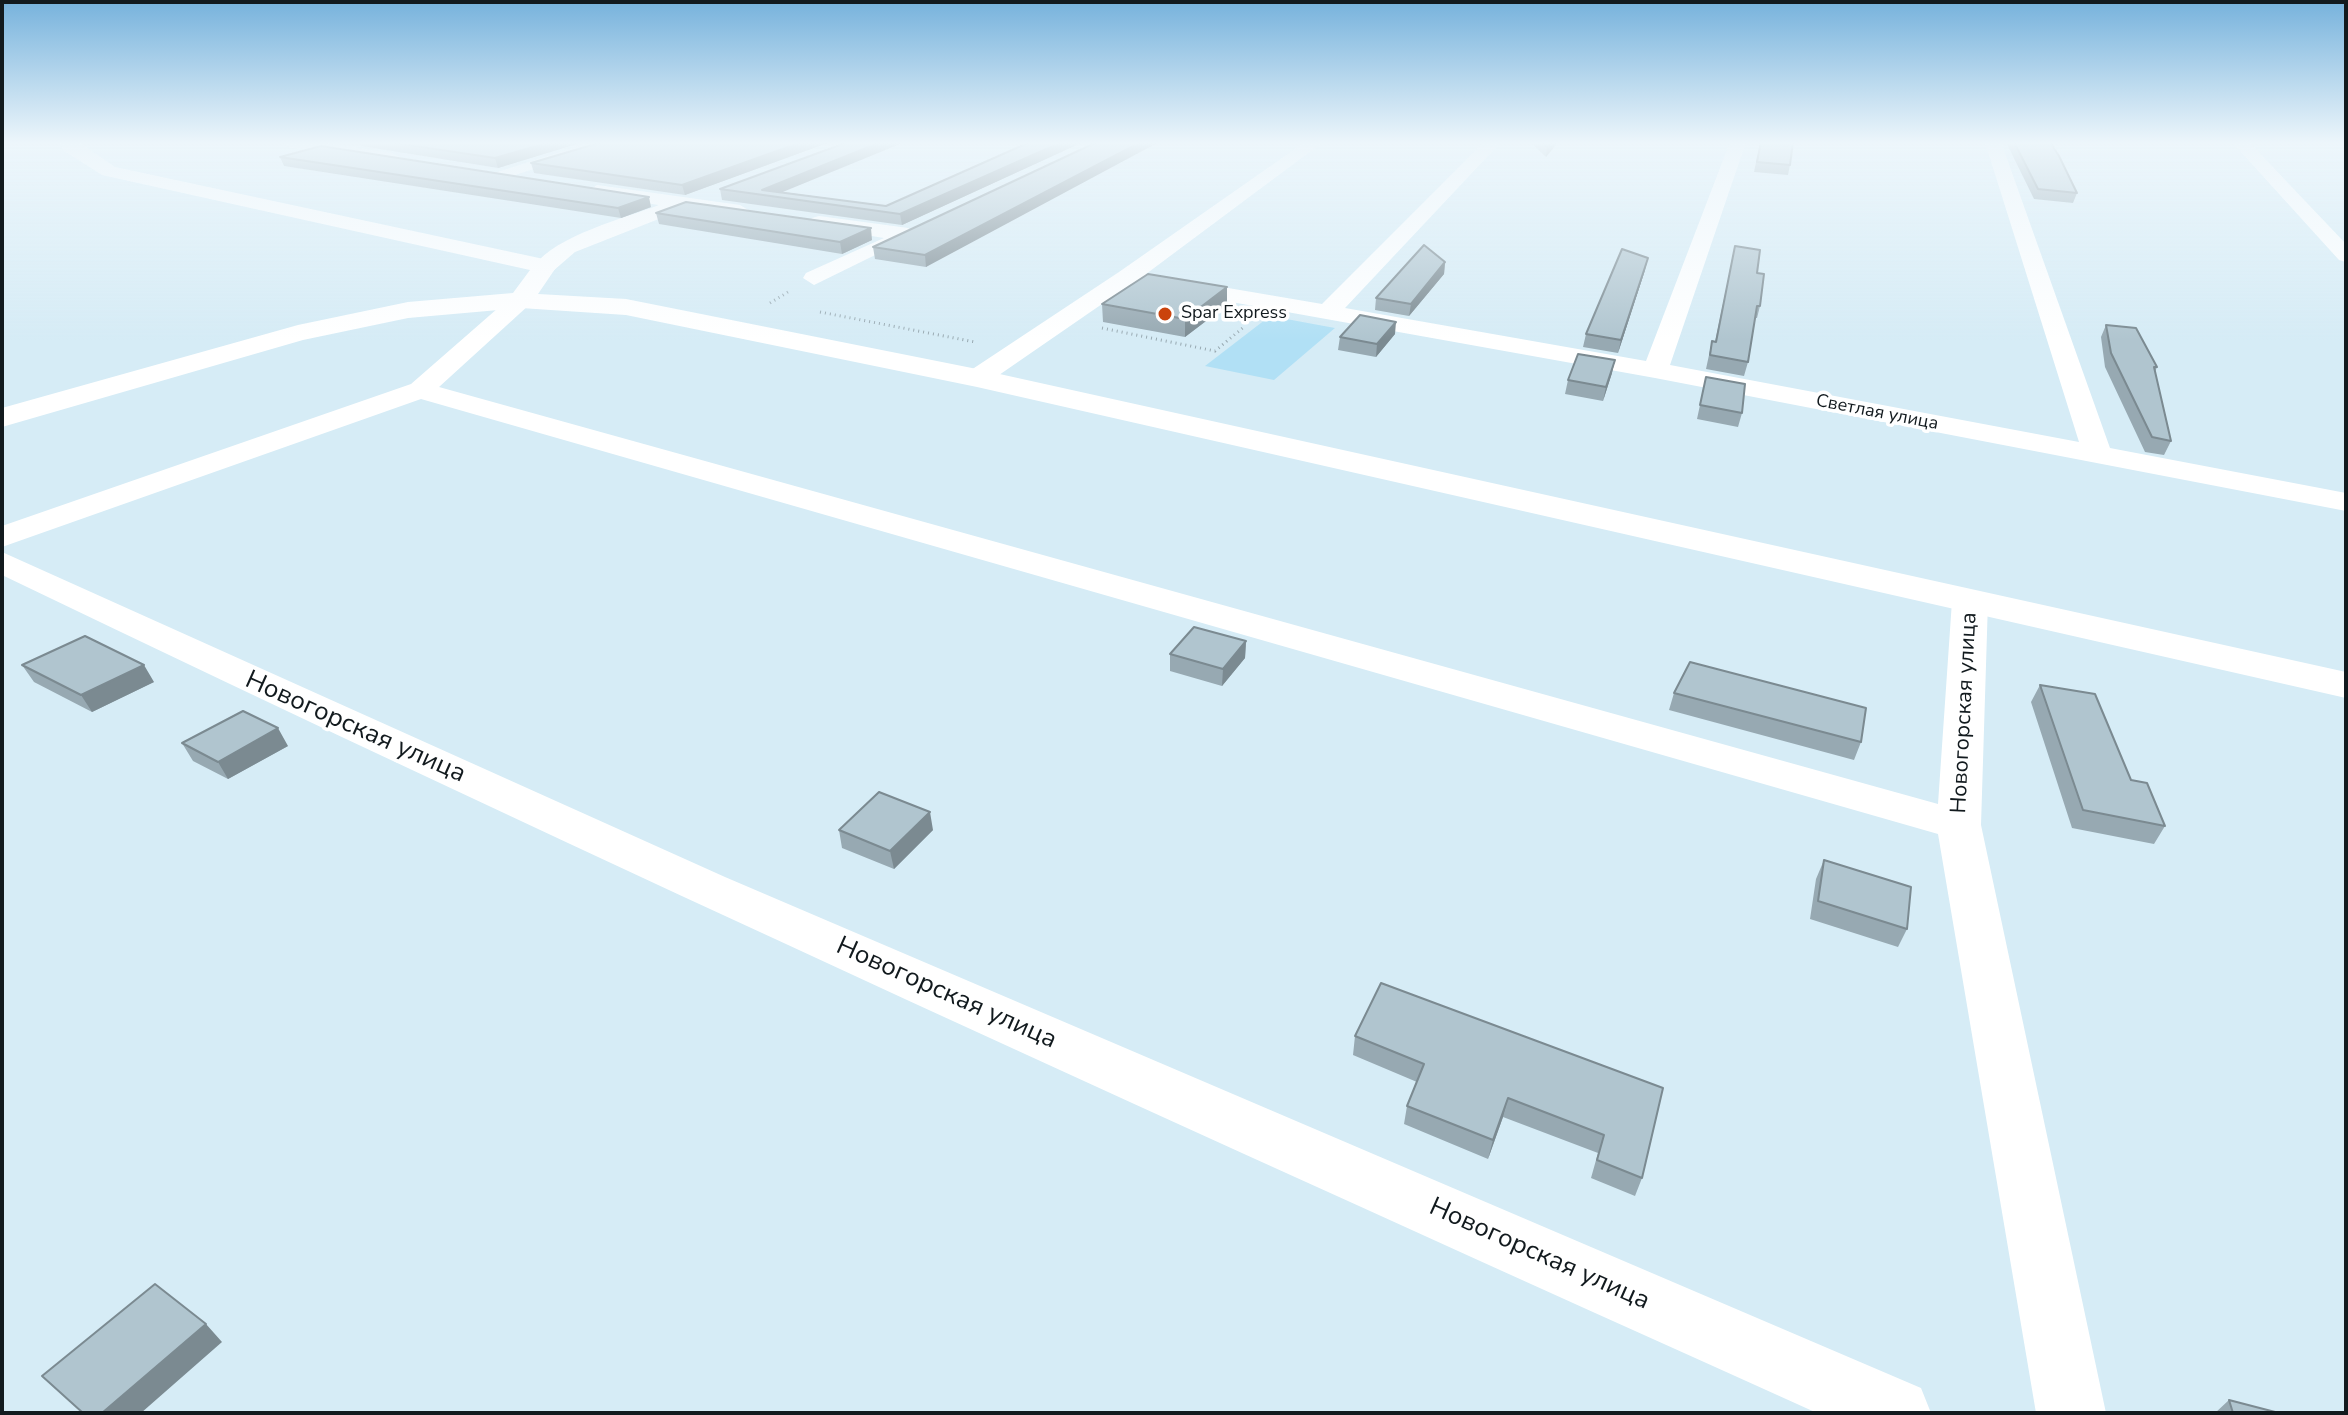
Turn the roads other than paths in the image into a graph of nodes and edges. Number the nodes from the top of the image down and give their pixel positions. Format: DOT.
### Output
graph roads {
  1 [pos="279,208"];
  2 [pos="671,208"];
  3 [pos="721,208"];
  4 [pos="1223,208"];
  5 [pos="1429,208"];
  6 [pos="1714,208"];
  7 [pos="2015,208"];
  8 [pos="2301,208"];
  9 [pos="758,213"];
  10 [pos="803,220"];
  11 [pos="2346,256"];
  12 [pos="545,266"];
  13 [pos="1127,277"];
  14 [pos="814,278"];
  15 [pos="521,300"];
  16 [pos="1328,312"];
  17 [pos="1655,370"];
  18 [pos="977,378"];
  19 [pos="420,390"];
  20 [pos="2,418"];
  21 [pos="2098,456"];
  22 [pos="2346,502"];
  23 [pos="2,537"];
  24 [pos="2,562"];
  25 [pos="1970,601"];
  26 [pos="2346,685"];
  27 [pos="1959,825"];
  28 [pos="1896,1413"];
  29 [pos="2071,1413"];
  1 -- 12 [label="street"];
  2 -- 12 [label="street"];
  3 -- 9 [label="street"];
  4 -- 13 [label="street"];
  5 -- 16 [label="street"];
  6 -- 17 [label="street"];
  7 -- 21 [label="street"];
  8 -- 11 [label="street"];
  10 -- 14 [label="street"];
  12 -- 15 [label="street"];
  13 -- 16 [label="street, Светлая улица"];
  13 -- 18 [label="street"];
  15 -- 18 [label="street"];
  15 -- 19 [label="street"];
  15 -- 20 [label="street"];
  16 -- 17 [label="street, Светлая улица"];
  17 -- 21 [label="street, Светлая улица"];
  18 -- 25 [label="street"];
  19 -- 23 [label="street"];
  19 -- 27 [label="street, Новогорская улица"];
  21 -- 22 [label="street, Светлая улица"];
  24 -- 28 [label="street, Новогорская улица"];
  25 -- 26 [label="street"];
  25 -- 27 [label="street, Новогорская улица"];
  27 -- 29 [label="street, Новогорская улица"];
}
